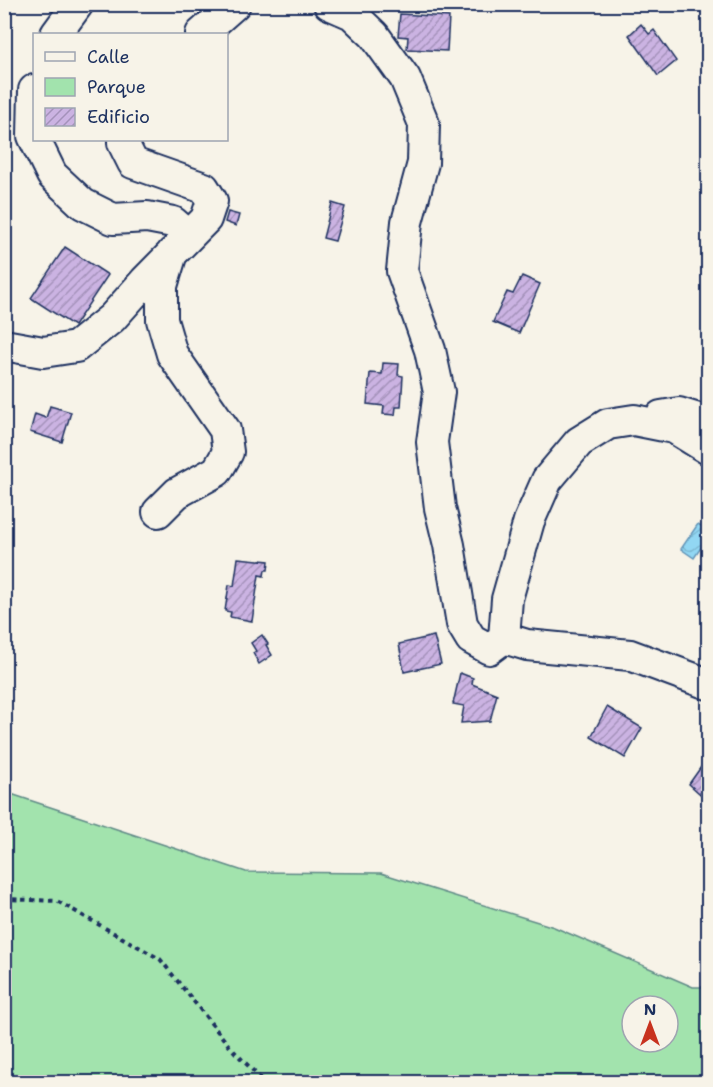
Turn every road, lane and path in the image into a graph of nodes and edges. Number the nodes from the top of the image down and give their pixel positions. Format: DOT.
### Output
graph roads {
  1 [pos="78,4"];
  2 [pos="235,4"];
  3 [pos="329,4"];
  4 [pos="57,33"];
  5 [pos="202,33"];
  6 [pos="35,141"];
  7 [pos="123,141"];
  8 [pos="181,244"];
  9 [pos="4,345"];
  10 [pos="634,420"];
  11 [pos="708,422"];
  12 [pos="708,449"];
  13 [pos="158,512"];
  14 [pos="504,638"];
  15 [pos="708,684"];
  16 [pos="4,899"];
  17 [pos="264,1083"];
  1 -- 4 [label="street"];
  2 -- 5 [label="street"];
  3 -- 14 [label="street"];
  6 -- 8 [label="street"];
  7 -- 8 [label="street"];
  8 -- 9 [label="street"];
  8 -- 13 [label="street"];
  10 -- 11 [label="street"];
  10 -- 12 [label="street"];
  10 -- 14 [label="street"];
  14 -- 15 [label="street"];
  16 -- 17 [label="path"];
}
